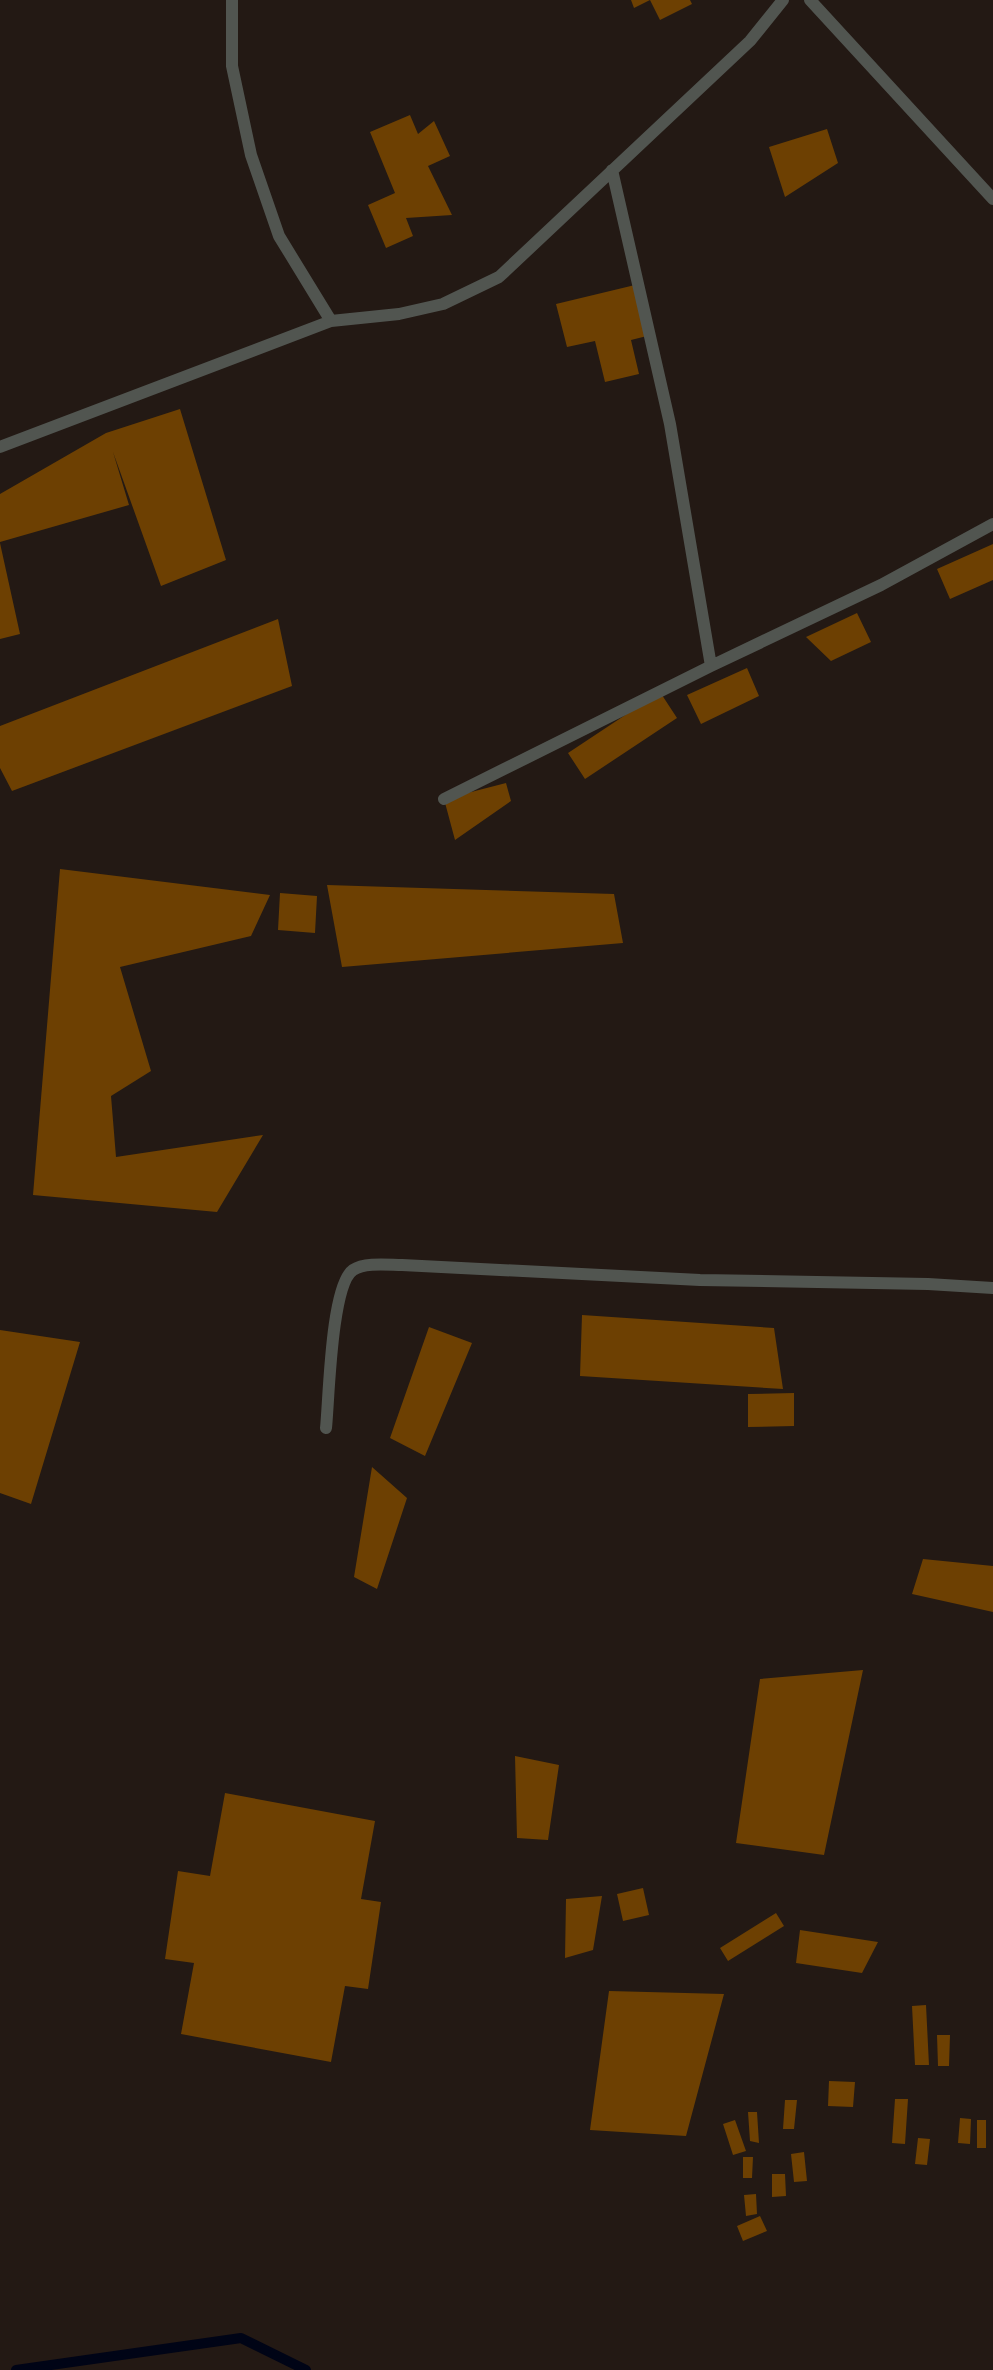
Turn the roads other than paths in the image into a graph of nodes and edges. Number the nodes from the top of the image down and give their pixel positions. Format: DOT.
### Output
graph roads {
  1 [pos="232,0"];
  2 [pos="783,0"];
  3 [pos="810,0"];
  4 [pos="612,170"];
  5 [pos="993,200"];
  6 [pos="331,321"];
  7 [pos="0,447"];
  8 [pos="993,524"];
  9 [pos="711,666"];
  10 [pos="444,799"];
  11 [pos="993,1288"];
  12 [pos="326,1428"];
  1 -- 6 [label="street"];
  2 -- 4 [label="street"];
  3 -- 5 [label="street"];
  4 -- 6 [label="street"];
  4 -- 9 [label="street"];
  6 -- 7 [label="street"];
  8 -- 9 [label="street"];
  9 -- 10 [label="street"];
  11 -- 12 [label="street"];
}
